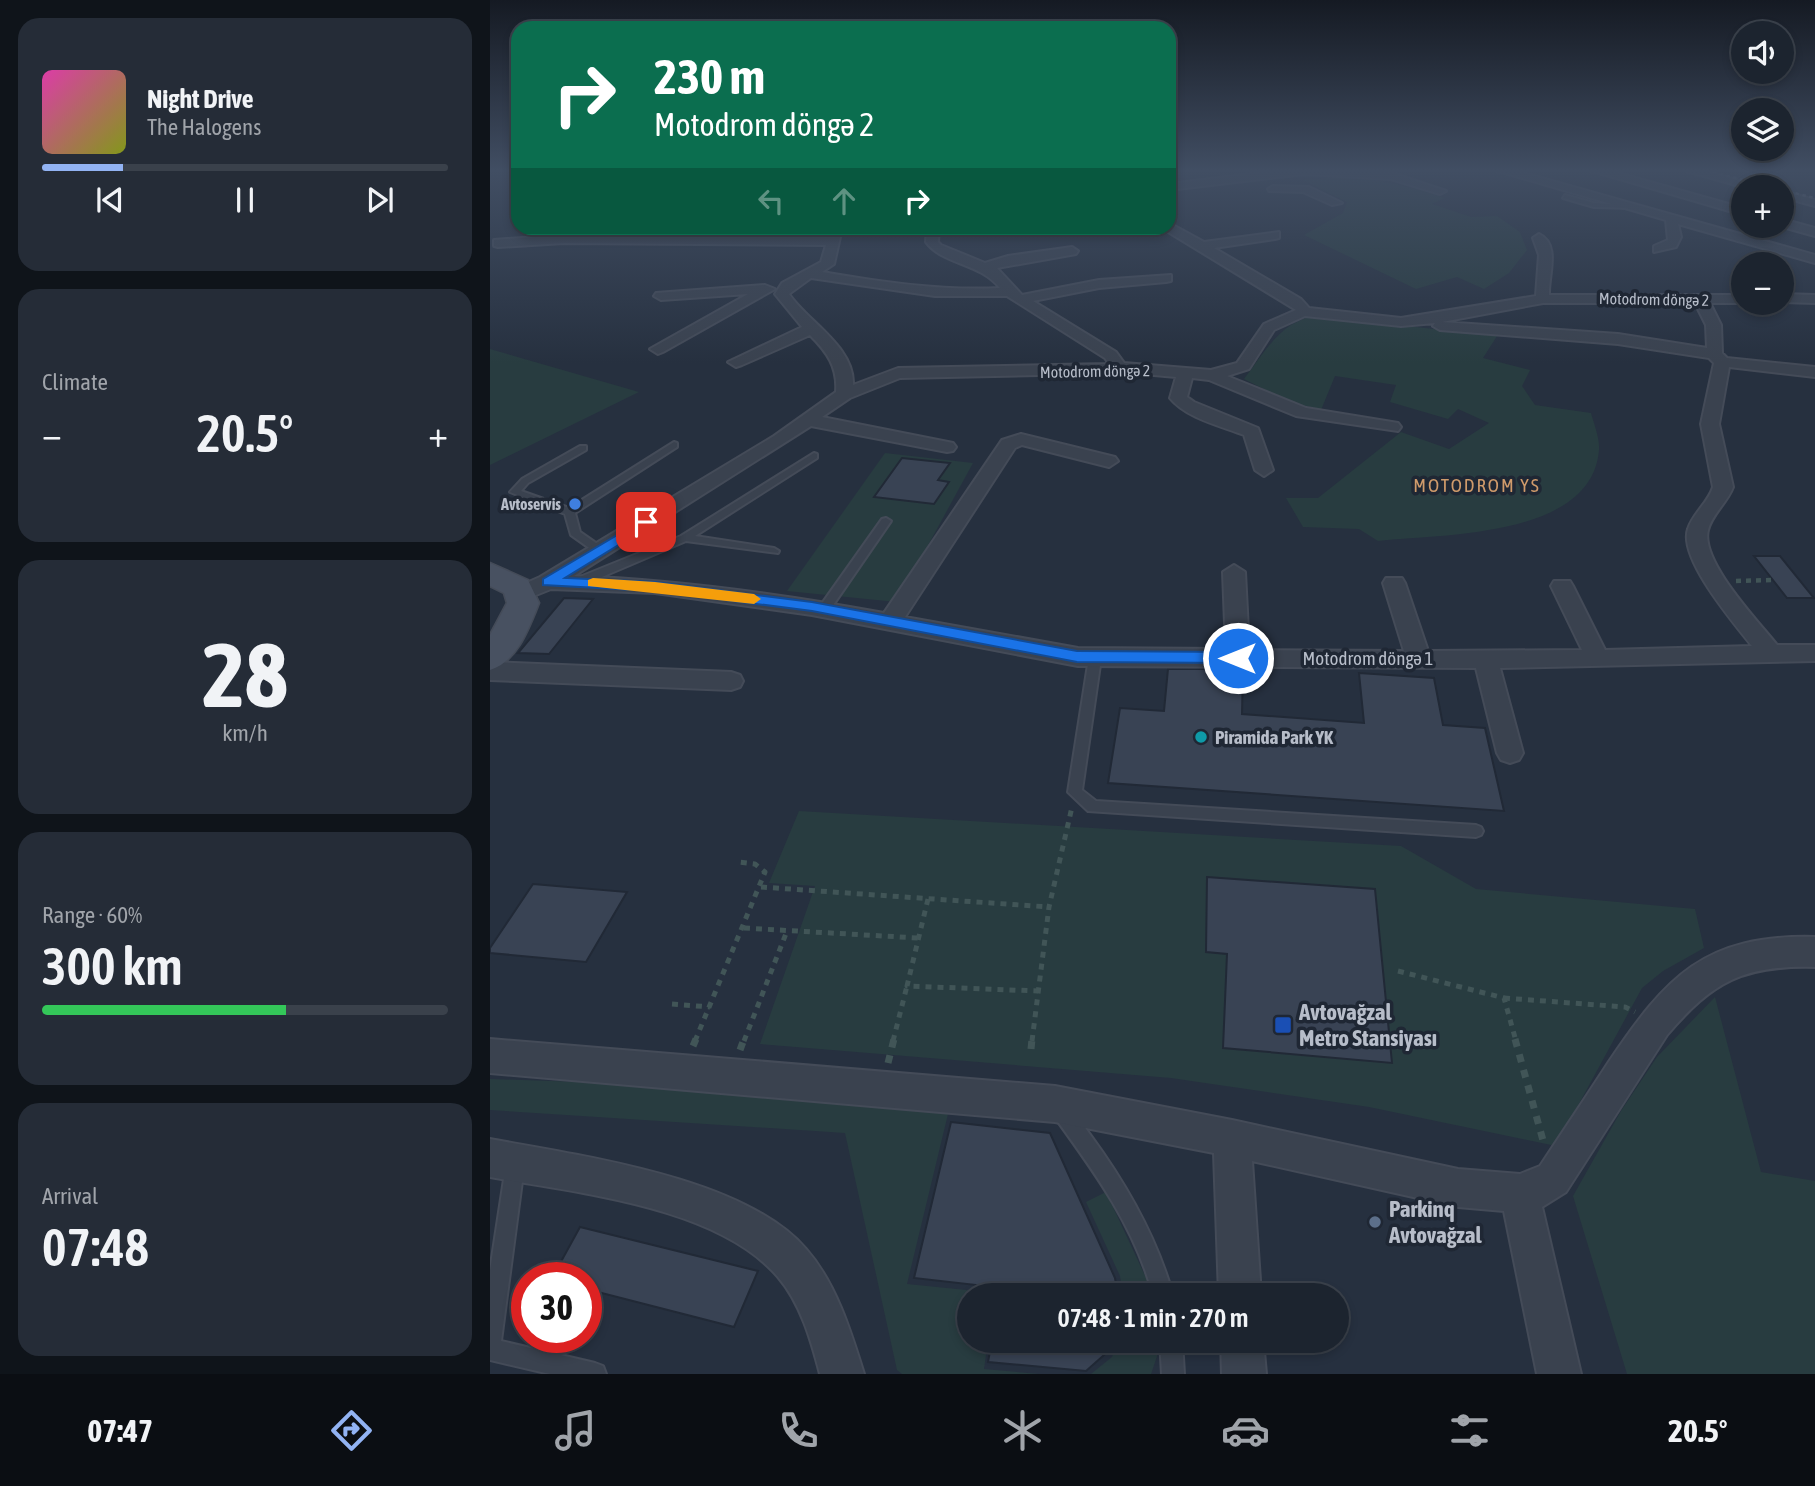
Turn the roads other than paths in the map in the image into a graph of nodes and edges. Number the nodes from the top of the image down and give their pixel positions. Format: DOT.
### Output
graph roads {
  1 [pos="1182,234"];
  2 [pos="1676,234"];
  3 [pos="1739,234"];
  4 [pos="805,235"];
  5 [pos="834,235"];
  6 [pos="932,235"];
  7 [pos="1275,235"];
  8 [pos="1539,238"];
  9 [pos="498,243"];
  10 [pos="1203,246"];
  11 [pos="1658,249"];
  12 [pos="1072,251"];
  13 [pos="1815,258"];
  14 [pos="984,268"];
  15 [pos="811,275"];
  16 [pos="1166,278"];
  17 [pos="776,288"];
  18 [pos="661,296"];
  19 [pos="1015,296"];
  20 [pos="1794,298"];
  21 [pos="1543,299"];
  22 [pos="1731,299"];
  23 [pos="1815,299"];
  24 [pos="1700,300"];
  25 [pos="1479,310"];
  26 [pos="1306,312"];
  27 [pos="1420,321"];
  28 [pos="812,328"];
  29 [pos="1513,332"];
  30 [pos="658,349"];
  31 [pos="1718,358"];
  32 [pos="736,362"];
  33 [pos="1119,368"];
  34 [pos="1815,372"];
  35 [pos="1185,374"];
  36 [pos="1212,375"];
  37 [pos="844,394"];
  38 [pos="809,421"];
  39 [pos="1392,427"];
  40 [pos="674,445"];
  41 [pos="947,447"];
  42 [pos="583,448"];
  43 [pos="814,456"];
  44 [pos="1109,460"];
  45 [pos="1264,470"];
  46 [pos="570,512"];
  47 [pos="886,521"];
  48 [pos="685,538"];
  49 [pos="599,550"];
  50 [pos="774,551"];
  51 [pos="1234,572"];
  52 [pos="490,573"];
  53 [pos="579,582"];
  54 [pos="1394,583"];
  55 [pos="1562,586"];
  56 [pos="535,588"];
  57 [pos="825,608"];
  58 [pos="892,620"];
  59 [pos="1770,653"];
  60 [pos="1815,653"];
  61 [pos="1096,657"];
  62 [pos="490,658"];
  63 [pos="1238,658"];
  64 [pos="1419,659"];
  65 [pos="1486,659"];
  66 [pos="1598,659"];
  67 [pos="490,671"];
  68 [pos="731,681"];
  69 [pos="1510,753"];
  70 [pos="1476,831"];
  71 [pos="1815,952"];
  72 [pos="490,1056"];
  73 [pos="1055,1104"];
  74 [pos="1232,1138"];
  75 [pos="503,1161"];
  76 [pos="1537,1186"];
  77 [pos="497,1257"];
  78 [pos="1160,1283"];
  79 [pos="1239,1283"];
  80 [pos="490,1342"];
  81 [pos="490,1349"];
  82 [pos="1172,1353"];
  83 [pos="1243,1353"];
  84 [pos="595,1374"];
  85 [pos="842,1374"];
  86 [pos="1173,1374"];
  87 [pos="1244,1374"];
  88 [pos="1559,1374"];
  1 -- 10 [label="street"];
  2 -- 11 [label="street"];
  3 -- 13 [label="street"];
  4 -- 9 [label="street"];
  5 -- 15 [label="street"];
  6 -- 14 [label="street"];
  7 -- 10 [label="street"];
  8 -- 21 [label="street"];
  10 -- 26 [label="street"];
  12 -- 14 [label="street"];
  14 -- 19 [label="street"];
  15 -- 17 [label="street"];
  15 -- 19 [label="street"];
  16 -- 19 [label="street"];
  17 -- 18 [label="street"];
  17 -- 28 [label="street"];
  17 -- 30 [label="street"];
  19 -- 33 [label="street"];
  20 -- 23 [label="street"];
  21 -- 24 [label="street, Motodrom döngə 2"];
  21 -- 25 [label="street, Motodrom döngə 2"];
  22 -- 24 [label="street, Motodrom döngə 2"];
  24 -- 31 [label="street"];
  25 -- 27 [label="street, Motodrom döngə 2"];
  25 -- 29 [label="street"];
  26 -- 27 [label="street, Motodrom döngə 2"];
  26 -- 36 [label="street, Motodrom döngə 2"];
  27 -- 29 [label="street"];
  28 -- 32 [label="street"];
  28 -- 37 [label="street"];
  29 -- 31 [label="street"];
  31 -- 34 [label="street"];
  31 -- 59 [label="street"];
  33 -- 35 [label="street, Motodrom döngə 2"];
  33 -- 37 [label="street, Motodrom döngə 2"];
  35 -- 36 [label="street, Motodrom döngə 2"];
  35 -- 45 [label="street"];
  36 -- 39 [label="street"];
  37 -- 38 [label="street, Motodrom döngə 2"];
  38 -- 41 [label="street"];
  38 -- 49 [label="street, Motodrom döngə 2"];
  40 -- 46 [label="lane"];
  42 -- 46 [label="lane"];
  43 -- 48 [label="lane"];
  44 -- 58 [label="street"];
  46 -- 49 [label="lane"];
  47 -- 57 [label="lane"];
  48 -- 50 [label="lane"];
  48 -- 53 [label="lane"];
  49 -- 56 [label="street, Motodrom döngə 2"];
  51 -- 63 [label="street"];
  52 -- 56 [label="main road"];
  53 -- 56 [label="street, Motodrom döngə 1"];
  53 -- 57 [label="street, Motodrom döngə 1"];
  54 -- 64 [label="street"];
  55 -- 66 [label="street"];
  56 -- 62 [label="main road"];
  57 -- 58 [label="street, Motodrom döngə 1"];
  58 -- 61 [label="street, Motodrom döngə 1"];
  59 -- 60 [label="street, Motodrom döngə 1"];
  59 -- 66 [label="street, Motodrom döngə 1"];
  61 -- 63 [label="street, Motodrom döngə 1"];
  61 -- 70 [label="lane"];
  63 -- 64 [label="street, Motodrom döngə 1"];
  64 -- 65 [label="street, Motodrom döngə 1"];
  65 -- 66 [label="street, Motodrom döngə 1"];
  65 -- 69 [label="street"];
  67 -- 68 [label="street"];
  71 -- 76 [label="street"];
  72 -- 73 [label="street"];
  73 -- 74 [label="street"];
  73 -- 78 [label="lane"];
  74 -- 76 [label="street"];
  74 -- 79 [label="street"];
  75 -- 77 [label="lane"];
  75 -- 85 [label="street"];
  76 -- 88 [label="street"];
  77 -- 80 [label="lane"];
  81 -- 84 [label="lane"];
  82 -- 86 [label="lane"];
  83 -- 87 [label="street"];
}
